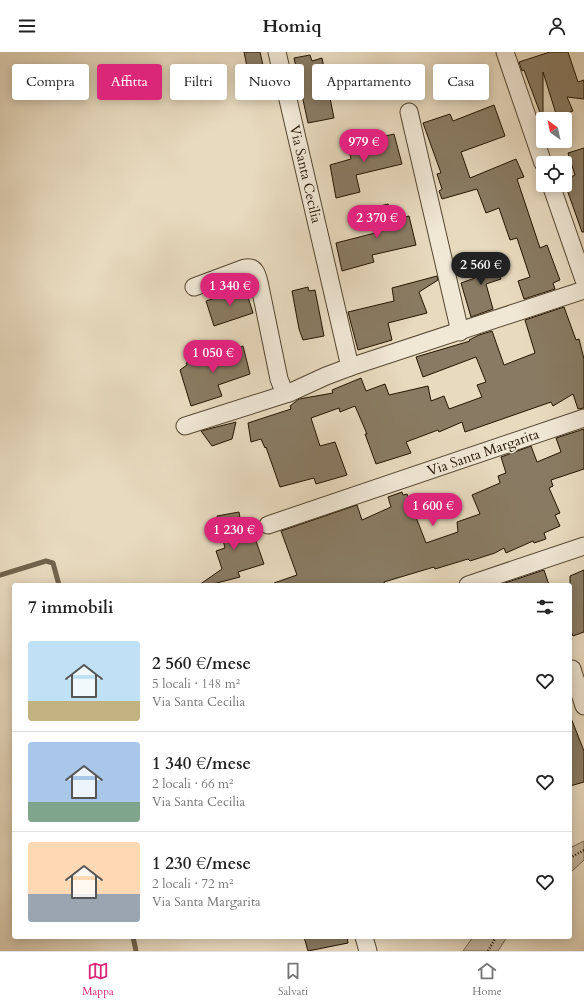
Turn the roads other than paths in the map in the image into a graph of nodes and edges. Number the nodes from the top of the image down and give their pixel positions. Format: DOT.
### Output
graph roads {
  1 [pos="277,52"];
  2 [pos="505,52"];
  3 [pos="409,112"];
  4 [pos="541,156"];
  5 [pos="553,192"];
  6 [pos="584,280"];
  7 [pos="194,287"];
  8 [pos="584,290"];
  9 [pos="460,332"];
  10 [pos="350,367"];
  11 [pos="289,393"];
  12 [pos="584,418"];
  13 [pos="185,426"];
  14 [pos="268,525"];
  15 [pos="584,546"];
  16 [pos="474,583"];
  17 [pos="575,668"];
  18 [pos="584,706"];
  19 [pos="365,939"];
  20 [pos="368,951"];
  1 -- 10 [label="street, Via Santa Cecilia"];
  2 -- 4 [label="street"];
  3 -- 9 [label="street"];
  5 -- 6 [label="street"];
  7 -- 11 [label="street"];
  8 -- 9 [label="street"];
  9 -- 10 [label="street"];
  10 -- 11 [label="street"];
  11 -- 13 [label="street"];
  12 -- 14 [label="street, Via Santa Margarita"];
  15 -- 16 [label="street"];
  17 -- 18 [label="street"];
  19 -- 20 [label="street"];
}
